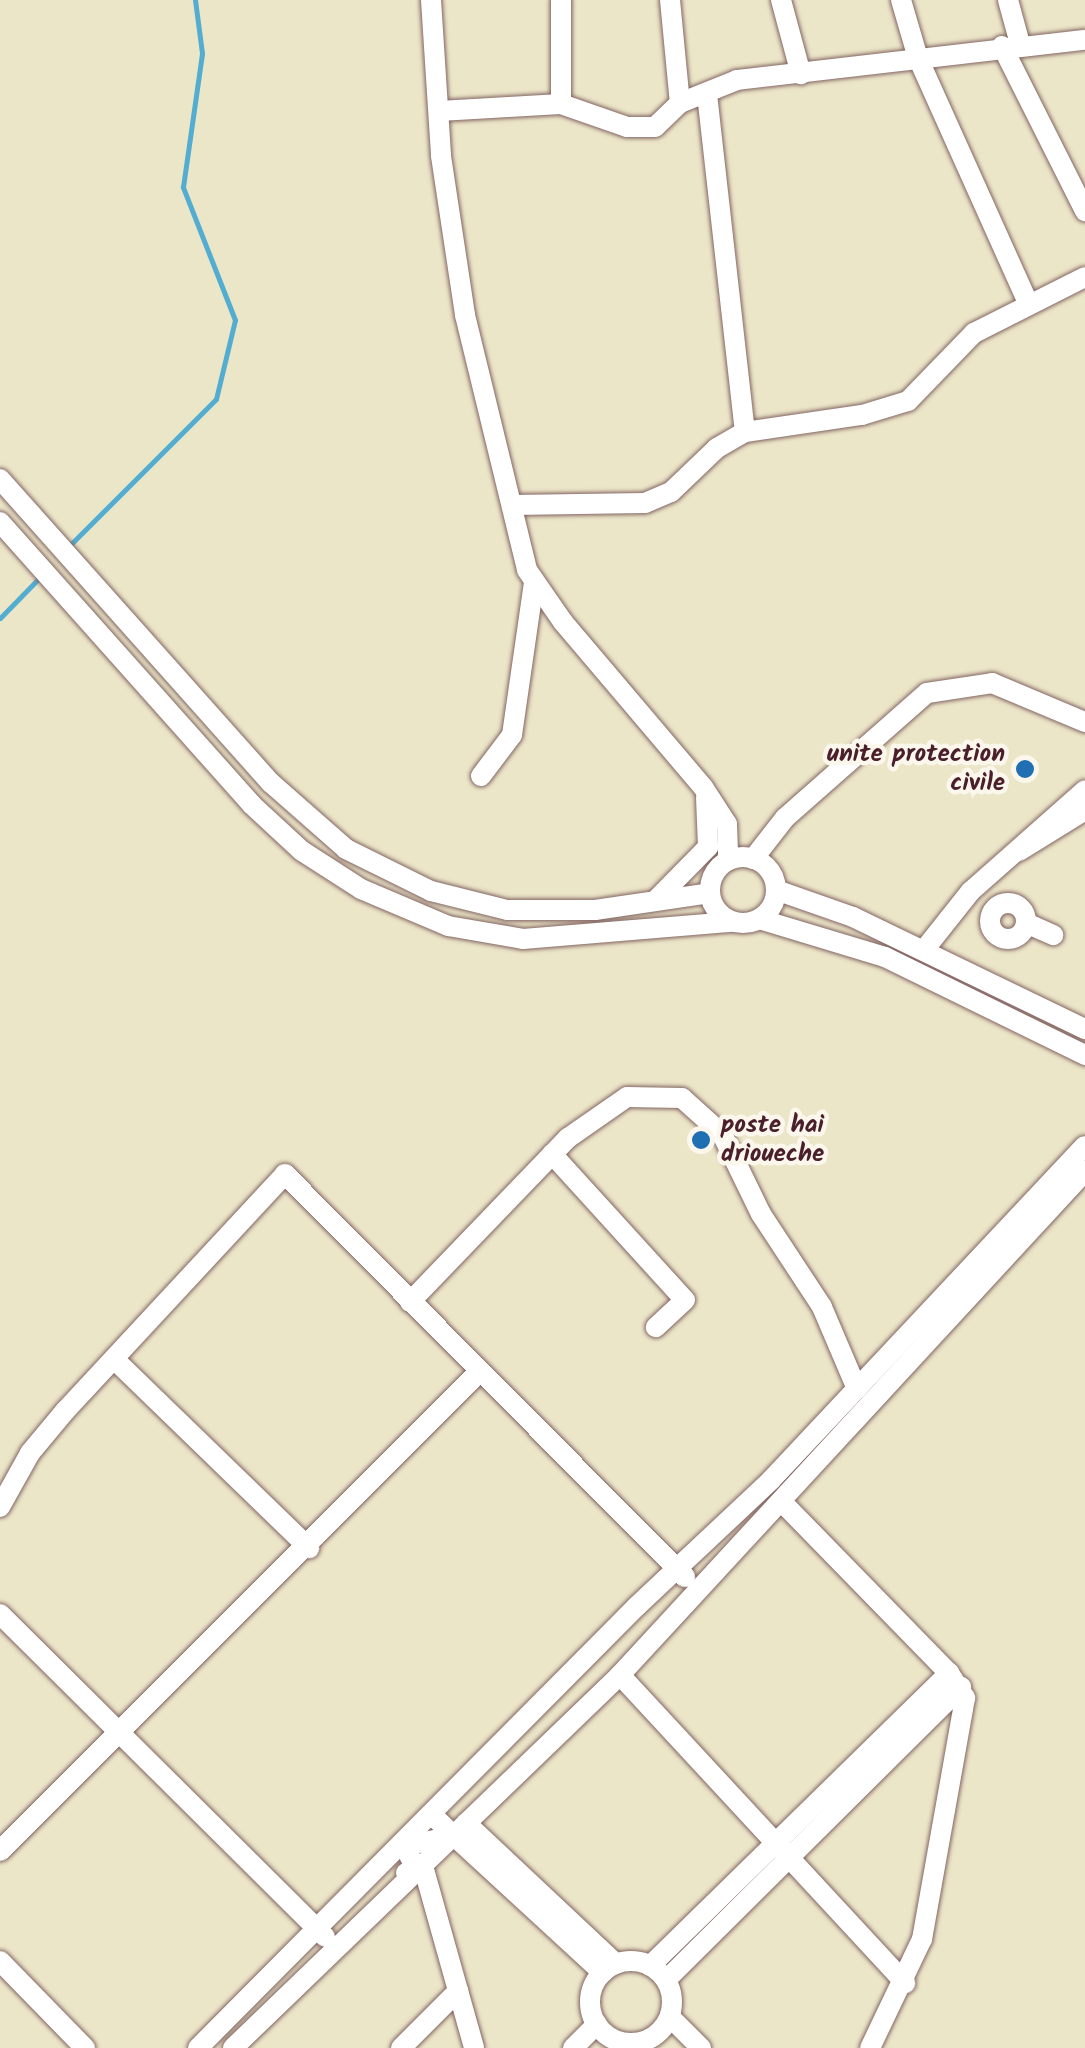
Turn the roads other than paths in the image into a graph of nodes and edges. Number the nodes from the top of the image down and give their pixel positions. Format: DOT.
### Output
graph roads {
  1 [pos="431,0"];
  2 [pos="560,0"];
  3 [pos="670,0"];
  4 [pos="782,0"];
  5 [pos="901,0"];
  6 [pos="1008,0"];
  7 [pos="1085,40"];
  8 [pos="1011,45"];
  9 [pos="918,58"];
  10 [pos="801,74"];
  11 [pos="707,94"];
  12 [pos="680,102"];
  13 [pos="562,104"];
  14 [pos="438,112"];
  15 [pos="1085,210"];
  16 [pos="1085,277"];
  17 [pos="1028,303"];
  18 [pos="746,432"];
  19 [pos="0,478"];
  20 [pos="515,514"];
  21 [pos="0,522"];
  22 [pos="534,582"];
  23 [pos="1085,722"];
  24 [pos="481,776"];
  25 [pos="704,787"];
  26 [pos="1085,790"];
  27 [pos="1085,810"];
  28 [pos="1008,856"];
  29 [pos="753,858"];
  30 [pos="728,860"];
  31 [pos="776,890"];
  32 [pos="710,892"];
  33 [pos="653,902"];
  34 [pos="959,904"];
  35 [pos="759,919"];
  36 [pos="731,922"];
  37 [pos="1053,934"];
  38 [pos="924,950"];
  39 [pos="1085,1028"];
  40 [pos="1085,1055"];
  41 [pos="1085,1146"];
  42 [pos="552,1154"];
  43 [pos="1085,1171"];
  44 [pos="410,1302"];
  45 [pos="656,1327"];
  46 [pos="114,1359"];
  47 [pos="479,1372"];
  48 [pos="857,1389"];
  49 [pos="781,1501"];
  50 [pos="0,1507"];
  51 [pos="309,1548"];
  52 [pos="678,1571"];
  53 [pos="697,1590"];
  54 [pos="0,1614"];
  55 [pos="620,1675"];
  56 [pos="955,1680"];
  57 [pos="121,1733"];
  58 [pos="431,1814"];
  59 [pos="460,1830"];
  60 [pos="776,1843"];
  61 [pos="0,1851"];
  62 [pos="791,1860"];
  63 [pos="421,1869"];
  64 [pos="367,1879"];
  65 [pos="318,1929"];
  66 [pos="337,1949"];
  67 [pos="0,1962"];
  68 [pos="609,1969"];
  69 [pos="658,1973"];
  70 [pos="905,1984"];
  71 [pos="458,1991"];
  72 [pos="670,2017"];
  73 [pos="600,2036"];
  74 [pos="662,2042"];
  75 [pos="84,2048"];
  76 [pos="198,2048"];
  77 [pos="232,2048"];
  78 [pos="401,2048"];
  79 [pos="474,2048"];
  80 [pos="573,2048"];
  81 [pos="701,2048"];
  82 [pos="870,2048"];
  1 -- 14 [label="street"];
  2 -- 13 [label="street"];
  3 -- 12 [label="street"];
  4 -- 10 [label="street"];
  5 -- 9 [label="street"];
  6 -- 8 [label="street"];
  7 -- 8 [label="street"];
  8 -- 9 [label="street"];
  8 -- 15 [label="street"];
  9 -- 10 [label="street"];
  9 -- 17 [label="street"];
  10 -- 11 [label="street"];
  11 -- 12 [label="street"];
  11 -- 18 [label="street"];
  12 -- 13 [label="street"];
  13 -- 14 [label="street"];
  14 -- 20 [label="street"];
  16 -- 17 [label="street"];
  17 -- 18 [label="street"];
  18 -- 20 [label="street"];
  19 -- 33 [label="street"];
  20 -- 22 [label="street"];
  21 -- 36 [label="street"];
  22 -- 24 [label="street"];
  22 -- 25 [label="street"];
  23 -- 29 [label="street"];
  25 -- 30 [label="street"];
  25 -- 33 [label="street"];
  26 -- 28 [label="street"];
  27 -- 28 [label="street"];
  28 -- 34 [label="street"];
  29 -- 30 [label="street"];
  29 -- 31 [label="street"];
  30 -- 32 [label="street"];
  31 -- 35 [label="street"];
  31 -- 38 [label="street"];
  32 -- 33 [label="street"];
  32 -- 36 [label="street"];
  34 -- 37 [label="street"];
  34 -- 38 [label="street"];
  35 -- 36 [label="street"];
  35 -- 40 [label="street"];
  38 -- 39 [label="street"];
  41 -- 48 [label="street"];
  42 -- 44 [label="street"];
  42 -- 45 [label="street"];
  42 -- 48 [label="street"];
  43 -- 49 [label="street"];
  44 -- 46 [label="street"];
  44 -- 47 [label="street"];
  46 -- 50 [label="street"];
  46 -- 51 [label="street"];
  47 -- 51 [label="street"];
  47 -- 52 [label="street"];
  48 -- 52 [label="street"];
  49 -- 53 [label="street"];
  49 -- 56 [label="street"];
  51 -- 57 [label="street"];
  52 -- 53 [label="street"];
  52 -- 58 [label="street"];
  53 -- 55 [label="street"];
  54 -- 57 [label="street"];
  55 -- 59 [label="street"];
  55 -- 60 [label="street"];
  56 -- 60 [label="street"];
  56 -- 62 [label="street"];
  56 -- 70 [label="street"];
  57 -- 61 [label="street"];
  57 -- 65 [label="street"];
  58 -- 59 [label="street"];
  58 -- 64 [label="street"];
  59 -- 63 [label="street"];
  59 -- 68 [label="street"];
  60 -- 62 [label="street"];
  60 -- 69 [label="street"];
  62 -- 69 [label="street"];
  62 -- 70 [label="street"];
  63 -- 64 [label="street"];
  63 -- 66 [label="street"];
  63 -- 71 [label="street"];
  64 -- 65 [label="street"];
  65 -- 66 [label="street"];
  65 -- 76 [label="street"];
  66 -- 77 [label="street"];
  67 -- 75 [label="street"];
  68 -- 69 [label="street"];
  68 -- 73 [label="street"];
  69 -- 72 [label="street"];
  70 -- 82 [label="street"];
  71 -- 78 [label="street"];
  71 -- 79 [label="street"];
  72 -- 74 [label="street"];
  72 -- 81 [label="street"];
  73 -- 74 [label="street"];
  73 -- 80 [label="street"];
}
